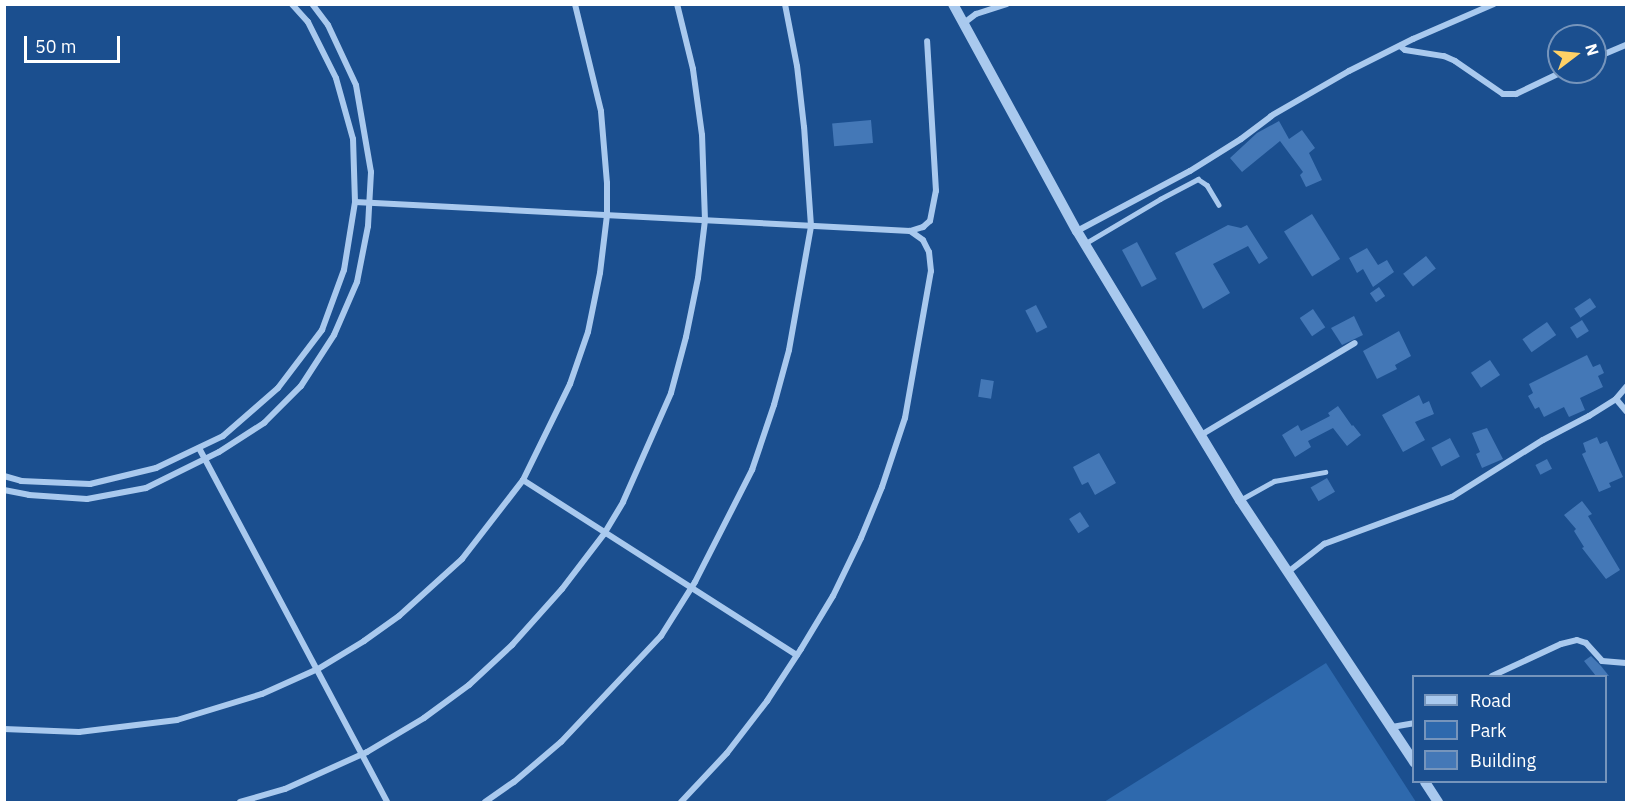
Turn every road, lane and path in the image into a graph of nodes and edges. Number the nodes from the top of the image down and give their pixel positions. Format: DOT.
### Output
graph roads {
  1 [pos="292,4"];
  2 [pos="312,4"];
  3 [pos="574,4"];
  4 [pos="677,4"];
  5 [pos="785,4"];
  6 [pos="953,4"];
  7 [pos="1006,4"];
  8 [pos="1494,4"];
  9 [pos="964,23"];
  10 [pos="927,40"];
  11 [pos="1400,45"];
  12 [pos="1626,45"];
  13 [pos="1607,53"];
  14 [pos="1547,79"];
  15 [pos="355,202"];
  16 [pos="370,204"];
  17 [pos="1219,205"];
  18 [pos="607,215"];
  19 [pos="705,220"];
  20 [pos="811,226"];
  21 [pos="910,231"];
  22 [pos="1077,231"];
  23 [pos="1085,244"];
  24 [pos="1355,343"];
  25 [pos="1626,387"];
  26 [pos="1616,399"];
  27 [pos="1626,411"];
  28 [pos="1201,435"];
  29 [pos="199,448"];
  30 [pos="205,460"];
  31 [pos="1325,472"];
  32 [pos="4,476"];
  33 [pos="523,480"];
  34 [pos="55,483"];
  35 [pos="4,490"];
  36 [pos="56,497"];
  37 [pos="1240,500"];
  38 [pos="1288,572"];
  39 [pos="798,655"];
  40 [pos="1626,663"];
  41 [pos="1494,675"];
  42 [pos="1412,723"];
  43 [pos="1392,727"];
  44 [pos="4,729"];
  45 [pos="1412,760"];
  46 [pos="1426,783"];
  47 [pos="240,802"];
  48 [pos="387,802"];
  49 [pos="485,802"];
  50 [pos="681,802"];
  51 [pos="1438,802"];
  1 -- 15 [label="street"];
  2 -- 16 [label="street"];
  3 -- 18 [label="street"];
  4 -- 19 [label="street"];
  5 -- 20 [label="street"];
  6 -- 9 [label="street"];
  7 -- 9 [label="street"];
  8 -- 11 [label="street"];
  9 -- 22 [label="street"];
  10 -- 21 [label="street"];
  11 -- 14 [label="street"];
  11 -- 22 [label="street"];
  12 -- 13 [label="street"];
  15 -- 16 [label="street"];
  15 -- 29 [label="street"];
  16 -- 18 [label="street"];
  16 -- 30 [label="street"];
  17 -- 23 [label="lane"];
  18 -- 19 [label="street"];
  18 -- 33 [label="street"];
  19 -- 20 [label="street"];
  19 -- 47 [label="street"];
  20 -- 21 [label="street"];
  20 -- 49 [label="street"];
  21 -- 39 [label="street"];
  22 -- 23 [label="street"];
  23 -- 28 [label="street"];
  24 -- 28 [label="street"];
  25 -- 26 [label="street"];
  26 -- 27 [label="street"];
  26 -- 38 [label="street"];
  28 -- 37 [label="street"];
  29 -- 30 [label="street"];
  29 -- 34 [label="street"];
  30 -- 36 [label="street"];
  30 -- 48 [label="street"];
  31 -- 37 [label="lane"];
  32 -- 34 [label="street"];
  33 -- 39 [label="street"];
  33 -- 44 [label="street"];
  34 -- 36 [label="street"];
  35 -- 36 [label="street"];
  37 -- 38 [label="street"];
  38 -- 43 [label="street"];
  39 -- 50 [label="street"];
  40 -- 41 [label="street"];
  42 -- 43 [label="street"];
  43 -- 45 [label="street"];
  46 -- 51 [label="street"];
}
